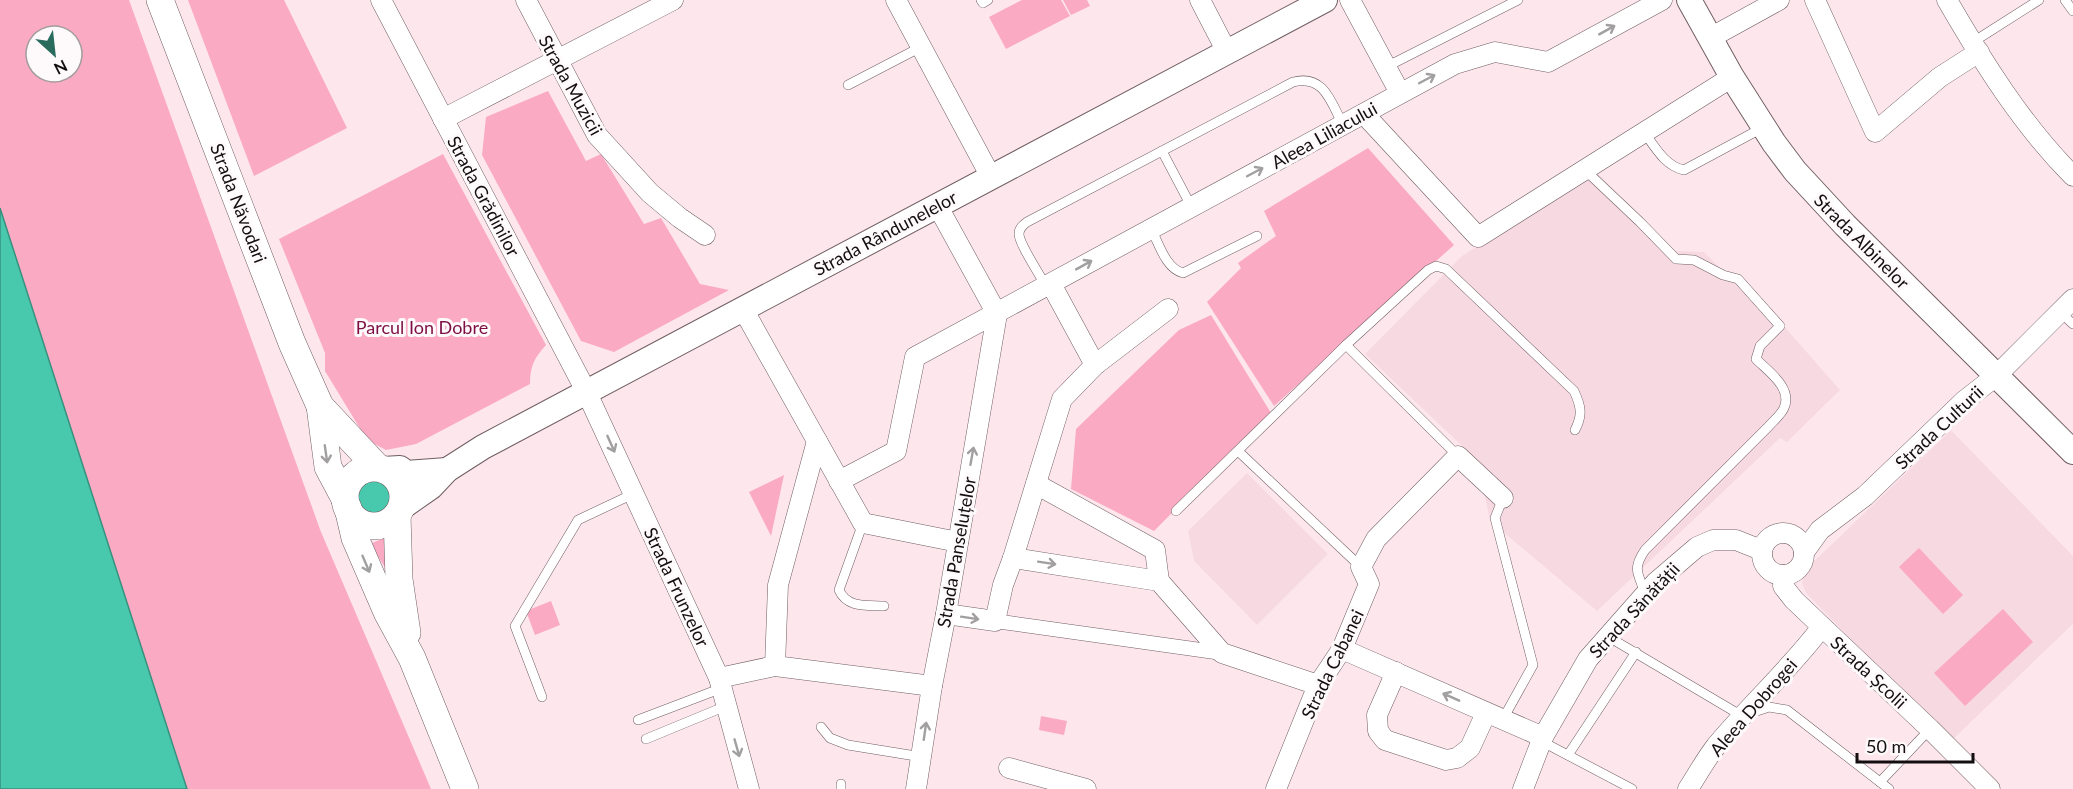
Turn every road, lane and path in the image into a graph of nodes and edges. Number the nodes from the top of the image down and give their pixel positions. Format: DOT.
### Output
graph roads {
  1 [pos="160,0"];
  2 [pos="381,0"];
  3 [pos="526,0"];
  4 [pos="673,0"];
  5 [pos="981,0"];
  6 [pos="988,0"];
  7 [pos="1200,0"];
  8 [pos="1325,0"];
  9 [pos="1350,0"];
  10 [pos="1518,0"];
  11 [pos="1662,0"];
  12 [pos="1689,0"];
  13 [pos="1779,0"];
  14 [pos="1815,0"];
  15 [pos="1947,0"];
  16 [pos="2039,0"];
  17 [pos="2065,0"];
  18 [pos="898,1"];
  19 [pos="2073,11"];
  20 [pos="1710,38"];
  21 [pos="921,47"];
  22 [pos="1976,47"];
  23 [pos="1227,52"];
  24 [pos="556,60"];
  25 [pos="1386,67"];
  26 [pos="1732,77"];
  27 [pos="848,85"];
  28 [pos="1400,93"];
  29 [pos="1364,114"];
  30 [pos="444,119"];
  31 [pos="1343,125"];
  32 [pos="1764,126"];
  33 [pos="1644,132"];
  34 [pos="1162,152"];
  35 [pos="1585,170"];
  36 [pos="2073,176"];
  37 [pos="991,177"];
  38 [pos="937,205"];
  39 [pos="1191,206"];
  40 [pos="1151,229"];
  41 [pos="705,235"];
  42 [pos="1257,236"];
  43 [pos="1048,285"];
  44 [pos="743,309"];
  45 [pos="1168,309"];
  46 [pos="2069,312"];
  47 [pos="997,314"];
  48 [pos="1346,345"];
  49 [pos="1095,365"];
  50 [pos="1996,376"];
  51 [pos="586,391"];
  52 [pos="320,406"];
  53 [pos="1575,430"];
  54 [pos="817,441"];
  55 [pos="1238,451"];
  56 [pos="2073,452"];
  57 [pos="1458,456"];
  58 [pos="380,468"];
  59 [pos="447,470"];
  60 [pos="839,481"];
  61 [pos="1036,484"];
  62 [pos="633,494"];
  63 [pos="1503,498"];
  64 [pos="346,504"];
  65 [pos="399,511"];
  66 [pos="1176,512"];
  67 [pos="863,523"];
  68 [pos="957,542"];
  69 [pos="1761,550"];
  70 [pos="1804,552"];
  71 [pos="1013,558"];
  72 [pos="1361,567"];
  73 [pos="1784,575"];
  74 [pos="1159,581"];
  75 [pos="1646,593"];
  76 [pos="884,606"];
  77 [pos="946,614"];
  78 [pos="995,621"];
  79 [pos="1821,628"];
  80 [pos="1607,636"];
  81 [pos="1342,649"];
  82 [pos="1636,652"];
  83 [pos="1222,653"];
  84 [pos="412,658"];
  85 [pos="775,666"];
  86 [pos="1396,672"];
  87 [pos="1318,685"];
  88 [pos="932,686"];
  89 [pos="722,690"];
  90 [pos="542,697"];
  91 [pos="1495,716"];
  92 [pos="1742,716"];
  93 [pos="638,720"];
  94 [pos="821,727"];
  95 [pos="1930,729"];
  96 [pos="646,739"];
  97 [pos="1542,739"];
  98 [pos="1568,755"];
  99 [pos="922,757"];
  100 [pos="1009,768"];
  101 [pos="1880,782"];
  102 [pos="465,789"];
  103 [pos="749,789"];
  104 [pos="916,789"];
  105 [pos="1086,789"];
  106 [pos="1276,789"];
  107 [pos="1523,789"];
  108 [pos="1632,789"];
  109 [pos="1688,789"];
  110 [pos="1889,789"];
  111 [pos="1990,789"];
  1 -- 52 [label="main road, Strada Năvodari"];
  2 -- 30 [label="street, Strada Grădinilor"];
  3 -- 24 [label="street, Strada Muzicii"];
  4 -- 24 [label="street"];
  5 -- 6 [label="lane"];
  7 -- 23 [label="street"];
  8 -- 23 [label="street, Strada Rândunelelor"];
  9 -- 25 [label="street"];
  10 -- 25 [label="lane"];
  28 -- 11 [label="street, Aleea Liliacului, one-way"];
  12 -- 20 [label="street, Strada Albinelor"];
  13 -- 20 [label="street"];
  14 -- 22 [label="street"];
  15 -- 22 [label="street"];
  16 -- 22 [label="lane"];
  17 -- 19 [label="lane"];
  18 -- 21 [label="street"];
  20 -- 26 [label="street, Strada Albinelor"];
  21 -- 27 [label="lane"];
  21 -- 37 [label="street"];
  22 -- 36 [label="street"];
  23 -- 37 [label="street, Strada Rândunelelor"];
  24 -- 30 [label="street"];
  24 -- 41 [label="street, Strada Muzicii"];
  25 -- 28 [label="street"];
  26 -- 32 [label="street, Strada Albinelor"];
  26 -- 33 [label="street"];
  28 -- 29 [label="street, Aleea Liliacului"];
  29 -- 31 [label="street, Aleea Liliacului"];
  29 -- 35 [label="street"];
  30 -- 51 [label="street, Strada Grădinilor"];
  31 -- 34 [label="lane"];
  39 -- 31 [label="street, Aleea Liliacului, one-way"];
  32 -- 33 [label="lane"];
  32 -- 50 [label="street, Strada Albinelor"];
  33 -- 35 [label="street"];
  34 -- 39 [label="lane"];
  34 -- 43 [label="lane"];
  35 -- 75 [label="lane"];
  37 -- 38 [label="street, Strada Rândunelelor"];
  38 -- 44 [label="street, Strada Rândunelelor"];
  38 -- 47 [label="street"];
  39 -- 40 [label="street, Aleea Liliacului"];
  40 -- 42 [label="lane"];
  43 -- 40 [label="street, Aleea Liliacului, one-way"];
  43 -- 47 [label="street, Aleea Liliacului"];
  43 -- 49 [label="street"];
  44 -- 51 [label="street, Strada Rândunelelor"];
  44 -- 54 [label="street"];
  45 -- 49 [label="street"];
  46 -- 50 [label="street, Strada Culturii"];
  47 -- 60 [label="street, Aleea Liliacului"];
  68 -- 47 [label="street, Strada Panseluțelor, one-way"];
  48 -- 53 [label="lane"];
  48 -- 55 [label="lane"];
  48 -- 57 [label="lane"];
  49 -- 61 [label="street"];
  50 -- 56 [label="street, Strada Albinelor"];
  50 -- 70 [label="street, Strada Culturii"];
  51 -- 59 [label="street, Strada Rândunelelor"];
  51 -- 62 [label="street, Strada Frunzelor, one-way"];
  52 -- 58 [label="main road, Strada Năvodari"];
  52 -- 64 [label="main road, Strada Năvodari, one-way"];
  54 -- 60 [label="street"];
  54 -- 85 [label="street"];
  55 -- 66 [label="lane"];
  55 -- 72 [label="lane"];
  57 -- 63 [label="street"];
  57 -- 72 [label="street"];
  58 -- 59 [label="street, Strada Rândunelelor"];
  58 -- 64 [label="main road"];
  58 -- 65 [label="main road"];
  59 -- 65 [label="street, Strada Rândunelelor"];
  60 -- 67 [label="street"];
  61 -- 71 [label="street"];
  61 -- 74 [label="street"];
  62 -- 89 [label="street, Strada Frunzelor"];
  62 -- 90 [label="lane"];
  63 -- 91 [label="lane"];
  64 -- 65 [label="main road"];
  64 -- 84 [label="main road, Strada Năvodari, one-way"];
  65 -- 84 [label="main road, Strada Năvodari"];
  67 -- 68 [label="street"];
  67 -- 76 [label="lane"];
  68 -- 77 [label="street, Strada Panseluțelor"];
  69 -- 70 [label="street"];
  69 -- 73 [label="street"];
  69 -- 75 [label="street, Strada Sănătății"];
  70 -- 73 [label="street"];
  71 -- 74 [label="street, one-way"];
  71 -- 78 [label="street"];
  72 -- 81 [label="street, Strada Cabanei"];
  73 -- 79 [label="street, Strada Școlii"];
  74 -- 83 [label="street"];
  75 -- 80 [label="street, Strada Sănătății"];
  77 -- 78 [label="street, one-way"];
  77 -- 88 [label="street, Strada Panseluțelor"];
  78 -- 83 [label="street"];
  79 -- 92 [label="street, Aleea Dobrogei"];
  79 -- 95 [label="street, Strada Școlii"];
  80 -- 82 [label="lane"];
  80 -- 97 [label="street, Strada Sănătății"];
  81 -- 86 [label="street"];
  81 -- 87 [label="street, Strada Cabanei"];
  82 -- 92 [label="lane"];
  82 -- 98 [label="lane"];
  83 -- 87 [label="street"];
  84 -- 102 [label="main road, Strada Năvodari"];
  85 -- 88 [label="street"];
  85 -- 89 [label="street"];
  91 -- 86 [label="street, one-way"];
  86 -- 91 [label="street"];
  87 -- 106 [label="street, Strada Cabanei"];
  99 -- 88 [label="street, Strada Panseluțelor, one-way"];
  89 -- 93 [label="lane"];
  89 -- 96 [label="lane"];
  89 -- 103 [label="street, Strada Frunzelor, one-way"];
  91 -- 97 [label="street"];
  92 -- 101 [label="lane"];
  92 -- 109 [label="street, Aleea Dobrogei"];
  94 -- 99 [label="lane"];
  95 -- 101 [label="lane"];
  95 -- 111 [label="street, Strada Școlii"];
  97 -- 98 [label="lane"];
  97 -- 107 [label="street, Strada Sănătății"];
  98 -- 108 [label="lane"];
  99 -- 104 [label="street, Strada Panseluțelor"];
  100 -- 105 [label="street"];
  101 -- 110 [label="lane"];
}
